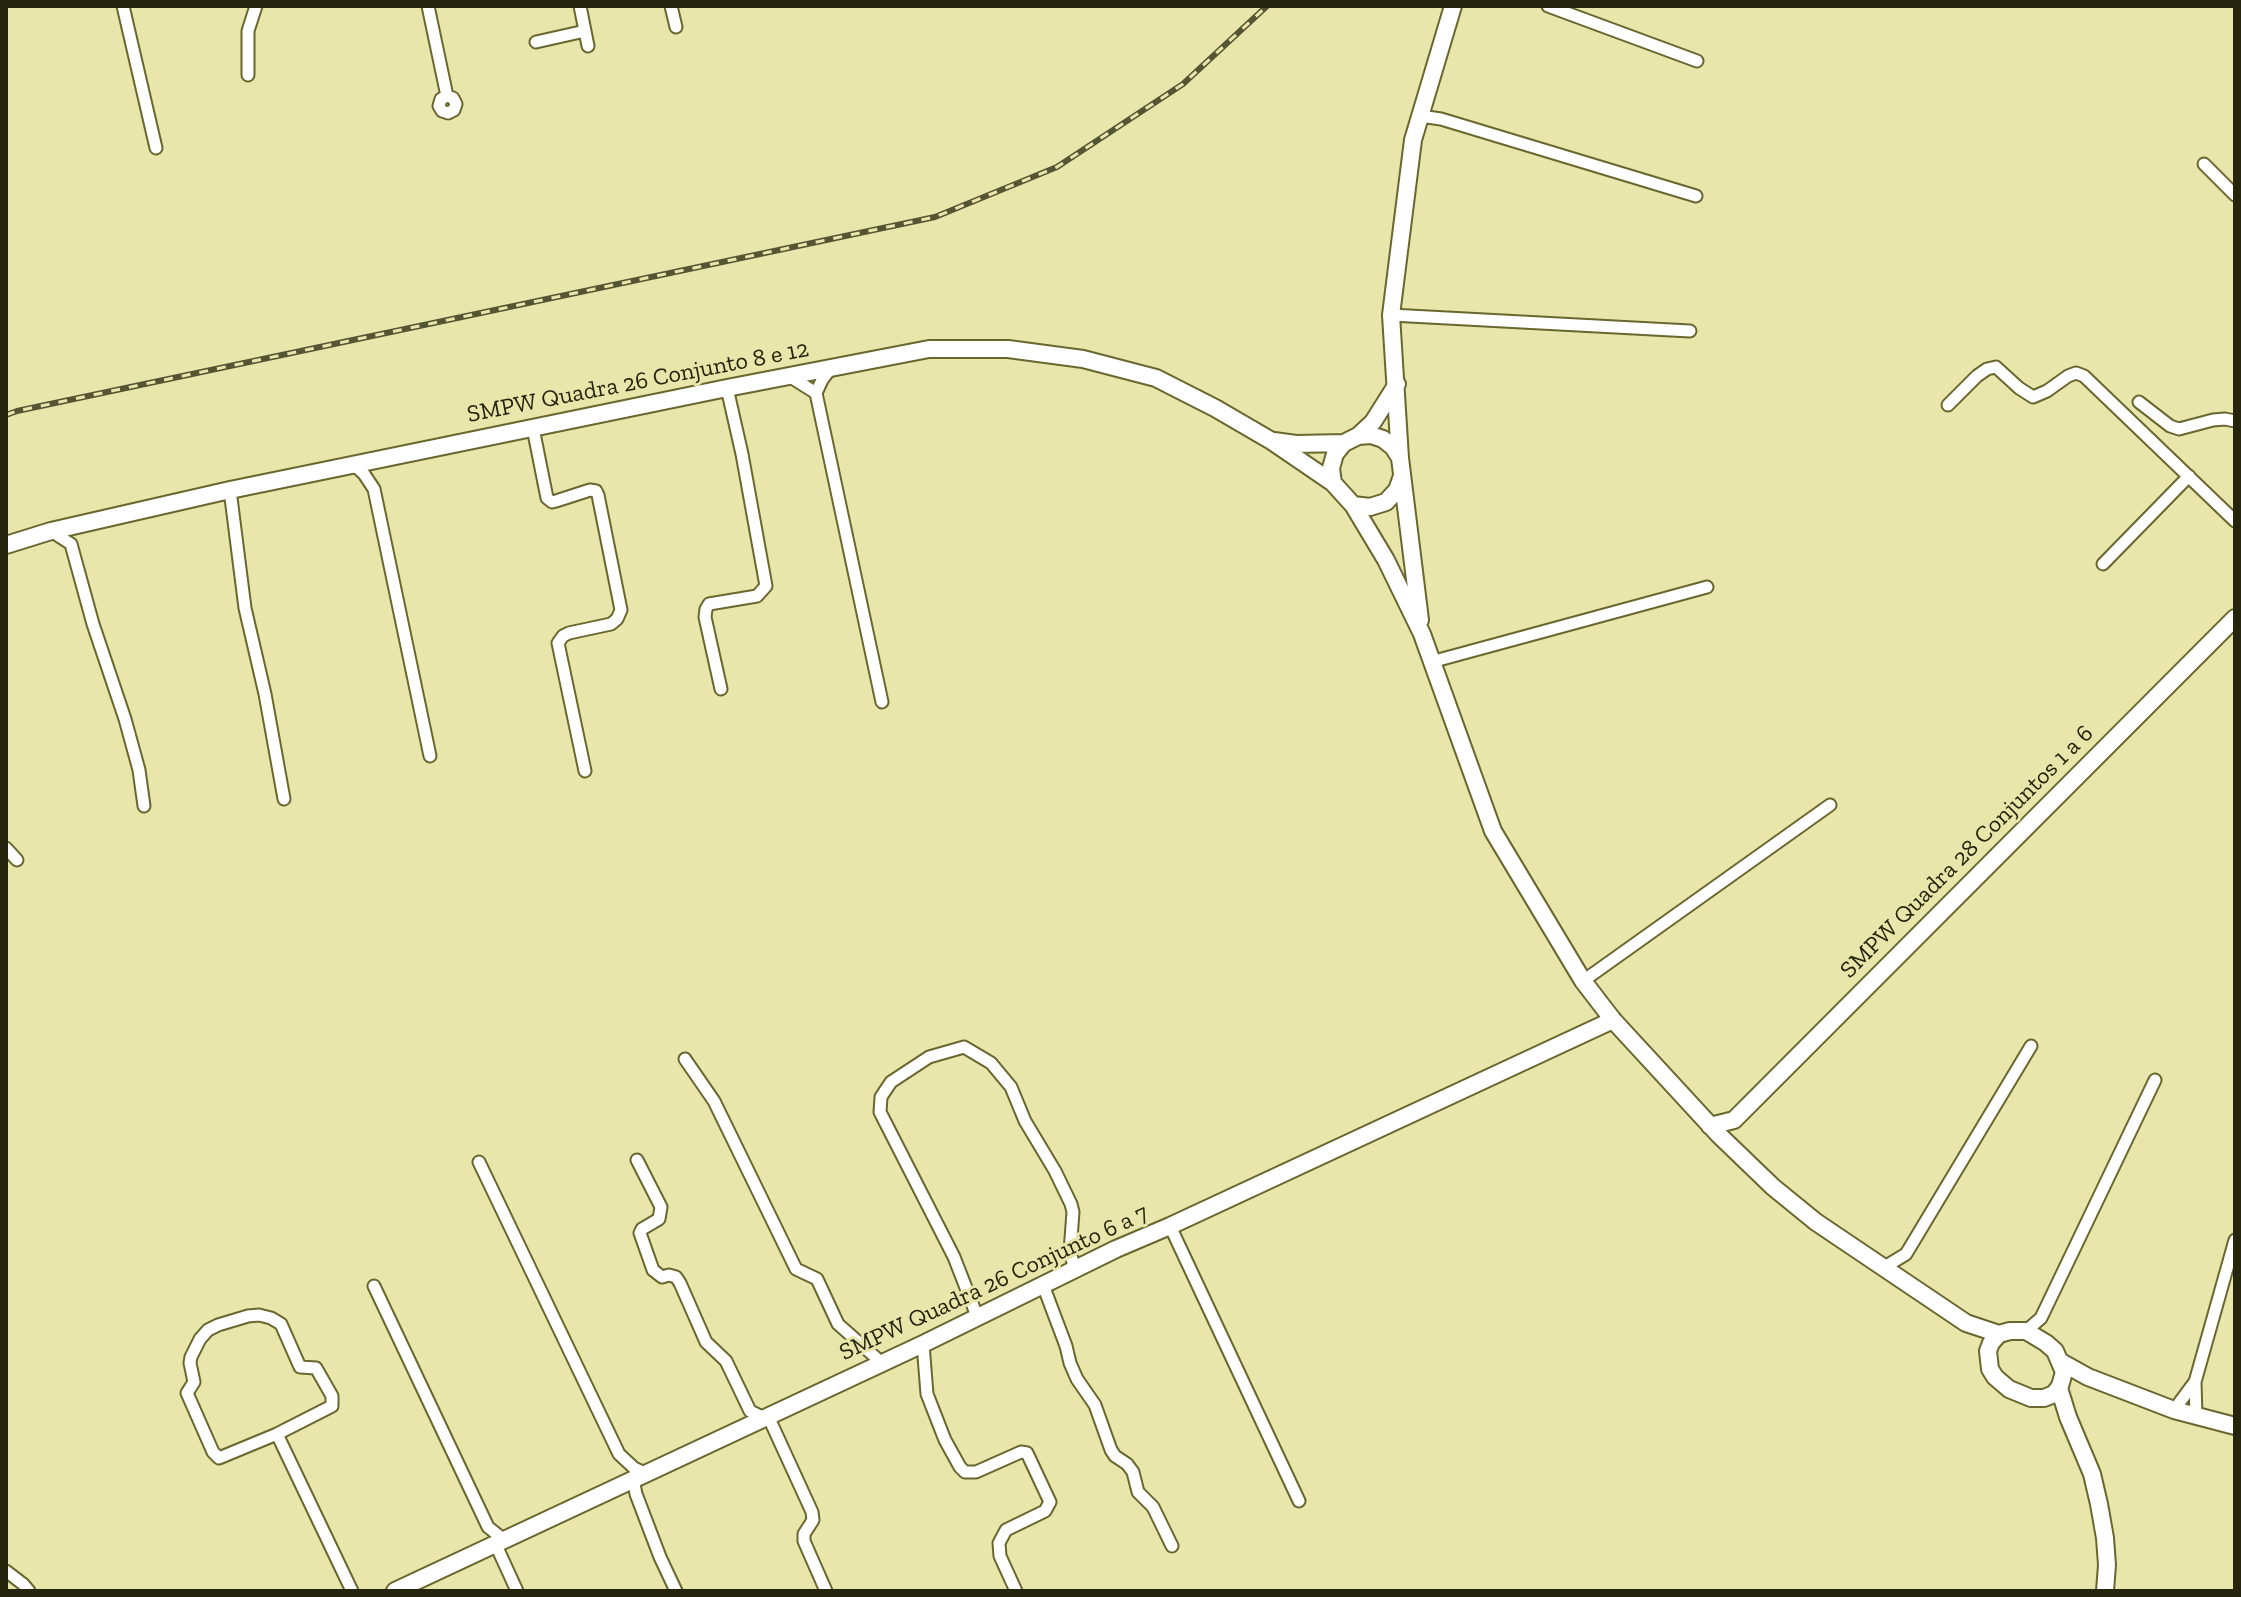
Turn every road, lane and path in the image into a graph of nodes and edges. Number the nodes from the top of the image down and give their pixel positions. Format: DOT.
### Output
graph roads {
  1 [pos="123,6"];
  2 [pos="256,6"];
  3 [pos="428,6"];
  4 [pos="580,6"];
  5 [pos="671,6"];
  6 [pos="1453,6"];
  7 [pos="1548,6"];
  8 [pos="676,27"];
  9 [pos="585,31"];
  10 [pos="536,42"];
  11 [pos="588,46"];
  12 [pos="1697,61"];
  13 [pos="248,75"];
  14 [pos="447,96"];
  15 [pos="1420,116"];
  16 [pos="156,148"];
  17 [pos="2204,164"];
  18 [pos="2235,195"];
  19 [pos="1696,196"];
  20 [pos="1391,315"];
  21 [pos="1690,331"];
  22 [pos="832,367"];
  23 [pos="789,376"];
  24 [pos="1397,384"];
  25 [pos="727,388"];
  26 [pos="816,393"];
  27 [pos="2139,402"];
  28 [pos="1948,405"];
  29 [pos="2235,421"];
  30 [pos="533,428"];
  31 [pos="1351,439"];
  32 [pos="1270,440"];
  33 [pos="390,458"];
  34 [pos="354,465"];
  35 [pos="1401,466"];
  36 [pos="2189,476"];
  37 [pos="1333,483"];
  38 [pos="374,489"];
  39 [pos="230,490"];
  40 [pos="1353,505"];
  41 [pos="2235,521"];
  42 [pos="83,524"];
  43 [pos="51,531"];
  44 [pos="71,544"];
  45 [pos="6,545"];
  46 [pos="2103,564"];
  47 [pos="1707,587"];
  48 [pos="2235,618"];
  49 [pos="1422,634"];
  50 [pos="1431,662"];
  51 [pos="721,689"];
  52 [pos="882,702"];
  53 [pos="430,756"];
  54 [pos="585,771"];
  55 [pos="284,799"];
  56 [pos="1830,805"];
  57 [pos="144,806"];
  58 [pos="6,848"];
  59 [pos="17,860"];
  60 [pos="1583,981"];
  61 [pos="1613,1020"];
  62 [pos="2031,1046"];
  63 [pos="685,1059"];
  64 [pos="2155,1080"];
  65 [pos="1734,1120"];
  66 [pos="1710,1126"];
  67 [pos="1731,1146"];
  68 [pos="637,1160"];
  69 [pos="479,1162"];
  70 [pos="1170,1226"];
  71 [pos="2235,1240"];
  72 [pos="1906,1254"];
  73 [pos="1883,1268"];
  74 [pos="1075,1270"];
  75 [pos="1905,1283"];
  76 [pos="1043,1285"];
  77 [pos="374,1286"];
  78 [pos="977,1316"];
  79 [pos="2041,1318"];
  80 [pos="1966,1323"];
  81 [pos="2026,1331"];
  82 [pos="1999,1334"];
  83 [pos="2042,1339"];
  84 [pos="923,1344"];
  85 [pos="1988,1351"];
  86 [pos="2061,1362"];
  87 [pos="882,1363"];
  88 [pos="2088,1377"];
  89 [pos="2195,1382"];
  90 [pos="2061,1384"];
  91 [pos="2044,1398"];
  92 [pos="2174,1410"];
  93 [pos="2196,1416"];
  94 [pos="2068,1417"];
  95 [pos="757,1418"];
  96 [pos="2235,1426"];
  97 [pos="277,1434"];
  98 [pos="639,1476"];
  99 [pos="1299,1501"];
  100 [pos="495,1543"];
  101 [pos="1172,1546"];
  102 [pos="6,1571"];
  103 [pos="415,1587"];
  104 [pos="29,1591"];
  105 [pos="352,1591"];
  106 [pos="395,1591"];
  107 [pos="517,1591"];
  108 [pos="676,1591"];
  109 [pos="826,1591"];
  110 [pos="1016,1591"];
  111 [pos="2105,1591"];
  1 -- 16 [label="street"];
  2 -- 13 [label="street"];
  3 -- 14 [label="street"];
  4 -- 9 [label="street"];
  5 -- 8 [label="street"];
  6 -- 15 [label="street"];
  7 -- 12 [label="street"];
  9 -- 10 [label="street"];
  9 -- 11 [label="street"];
  15 -- 19 [label="street"];
  15 -- 20 [label="street"];
  17 -- 18 [label="street"];
  20 -- 21 [label="street"];
  20 -- 24 [label="street"];
  22 -- 23 [label="street, SMPW Quadra 26 Conjunto 8 e 12"];
  22 -- 26 [label="street"];
  22 -- 32 [label="street, SMPW Quadra 26 Conjunto 8 e 12"];
  23 -- 25 [label="street, SMPW Quadra 26 Conjunto 8 e 12"];
  23 -- 26 [label="street"];
  24 -- 31 [label="street"];
  24 -- 35 [label="street"];
  25 -- 30 [label="street, SMPW Quadra 26 Conjunto 8 e 12"];
  25 -- 51 [label="street"];
  26 -- 52 [label="street"];
  27 -- 29 [label="street"];
  28 -- 36 [label="street"];
  30 -- 33 [label="street, SMPW Quadra 26 Conjunto 8 e 12"];
  30 -- 54 [label="street"];
  31 -- 32 [label="street, SMPW Quadra 26 Conjunto 8 e 12"];
  31 -- 35 [label="street"];
  31 -- 37 [label="street"];
  32 -- 37 [label="street, SMPW Quadra 26 Conjunto 8 e 12"];
  33 -- 34 [label="street, SMPW Quadra 26 Conjunto 8 e 12"];
  33 -- 38 [label="street"];
  34 -- 38 [label="street"];
  34 -- 39 [label="street, SMPW Quadra 26 Conjunto 8 e 12"];
  35 -- 40 [label="street"];
  35 -- 49 [label="street"];
  36 -- 41 [label="street"];
  36 -- 46 [label="street"];
  37 -- 40 [label="street"];
  38 -- 53 [label="street"];
  39 -- 42 [label="street, SMPW Quadra 26 Conjunto 8 e 12"];
  39 -- 55 [label="street"];
  40 -- 49 [label="street"];
  42 -- 43 [label="street, SMPW Quadra 26 Conjunto 8 e 12"];
  42 -- 44 [label="street"];
  43 -- 44 [label="street"];
  43 -- 45 [label="street, SMPW Quadra 26 Conjunto 8 e 12"];
  44 -- 57 [label="street"];
  47 -- 50 [label="street"];
  48 -- 65 [label="street, SMPW Quadra 28 Conjuntos 1 a 6"];
  49 -- 50 [label="street"];
  50 -- 60 [label="street"];
  56 -- 60 [label="street"];
  58 -- 59 [label="street"];
  60 -- 61 [label="street"];
  61 -- 66 [label="street"];
  61 -- 70 [label="street, SMPW Quadra 26 Conjunto 6 a 7"];
  62 -- 72 [label="street"];
  63 -- 87 [label="street"];
  64 -- 79 [label="street"];
  65 -- 66 [label="street"];
  65 -- 67 [label="street"];
  66 -- 67 [label="street"];
  67 -- 73 [label="street"];
  68 -- 95 [label="street"];
  69 -- 98 [label="street"];
  70 -- 74 [label="street, SMPW Quadra 26 Conjunto 6 a 7"];
  70 -- 99 [label="street"];
  71 -- 89 [label="street"];
  72 -- 73 [label="street"];
  72 -- 75 [label="street"];
  73 -- 75 [label="street"];
  74 -- 76 [label="street, SMPW Quadra 26 Conjunto 6 a 7"];
  74 -- 78 [label="street"];
  75 -- 80 [label="street"];
  76 -- 78 [label="street, SMPW Quadra 26 Conjunto 6 a 7"];
  76 -- 101 [label="street"];
  77 -- 100 [label="street"];
  78 -- 84 [label="street, SMPW Quadra 26 Conjunto 6 a 7"];
  79 -- 81 [label="street"];
  79 -- 83 [label="street"];
  80 -- 82 [label="street"];
  80 -- 85 [label="street"];
  81 -- 82 [label="street"];
  81 -- 83 [label="street"];
  82 -- 85 [label="street"];
  83 -- 86 [label="street"];
  84 -- 87 [label="street, SMPW Quadra 26 Conjunto 6 a 7"];
  84 -- 110 [label="street"];
  85 -- 91 [label="street"];
  86 -- 88 [label="street"];
  86 -- 90 [label="street"];
  87 -- 95 [label="street, SMPW Quadra 26 Conjunto 6 a 7"];
  88 -- 90 [label="street"];
  88 -- 92 [label="street"];
  89 -- 92 [label="street"];
  89 -- 93 [label="street"];
  90 -- 91 [label="street"];
  90 -- 94 [label="street"];
  91 -- 94 [label="street"];
  92 -- 93 [label="street"];
  93 -- 96 [label="street"];
  94 -- 111 [label="street"];
  95 -- 98 [label="street, SMPW Quadra 26 Conjunto 6 a 7"];
  95 -- 109 [label="street"];
  97 -- 97 [label="street"];
  97 -- 105 [label="street"];
  98 -- 100 [label="street, SMPW Quadra 26 Conjunto 6 a 7"];
  98 -- 108 [label="street"];
  100 -- 103 [label="street, SMPW Quadra 26 Conjunto 6 a 7"];
  100 -- 107 [label="street"];
  102 -- 104 [label="street"];
  103 -- 106 [label="street, SMPW Quadra 26 Conjunto 6 a 7"];
}
